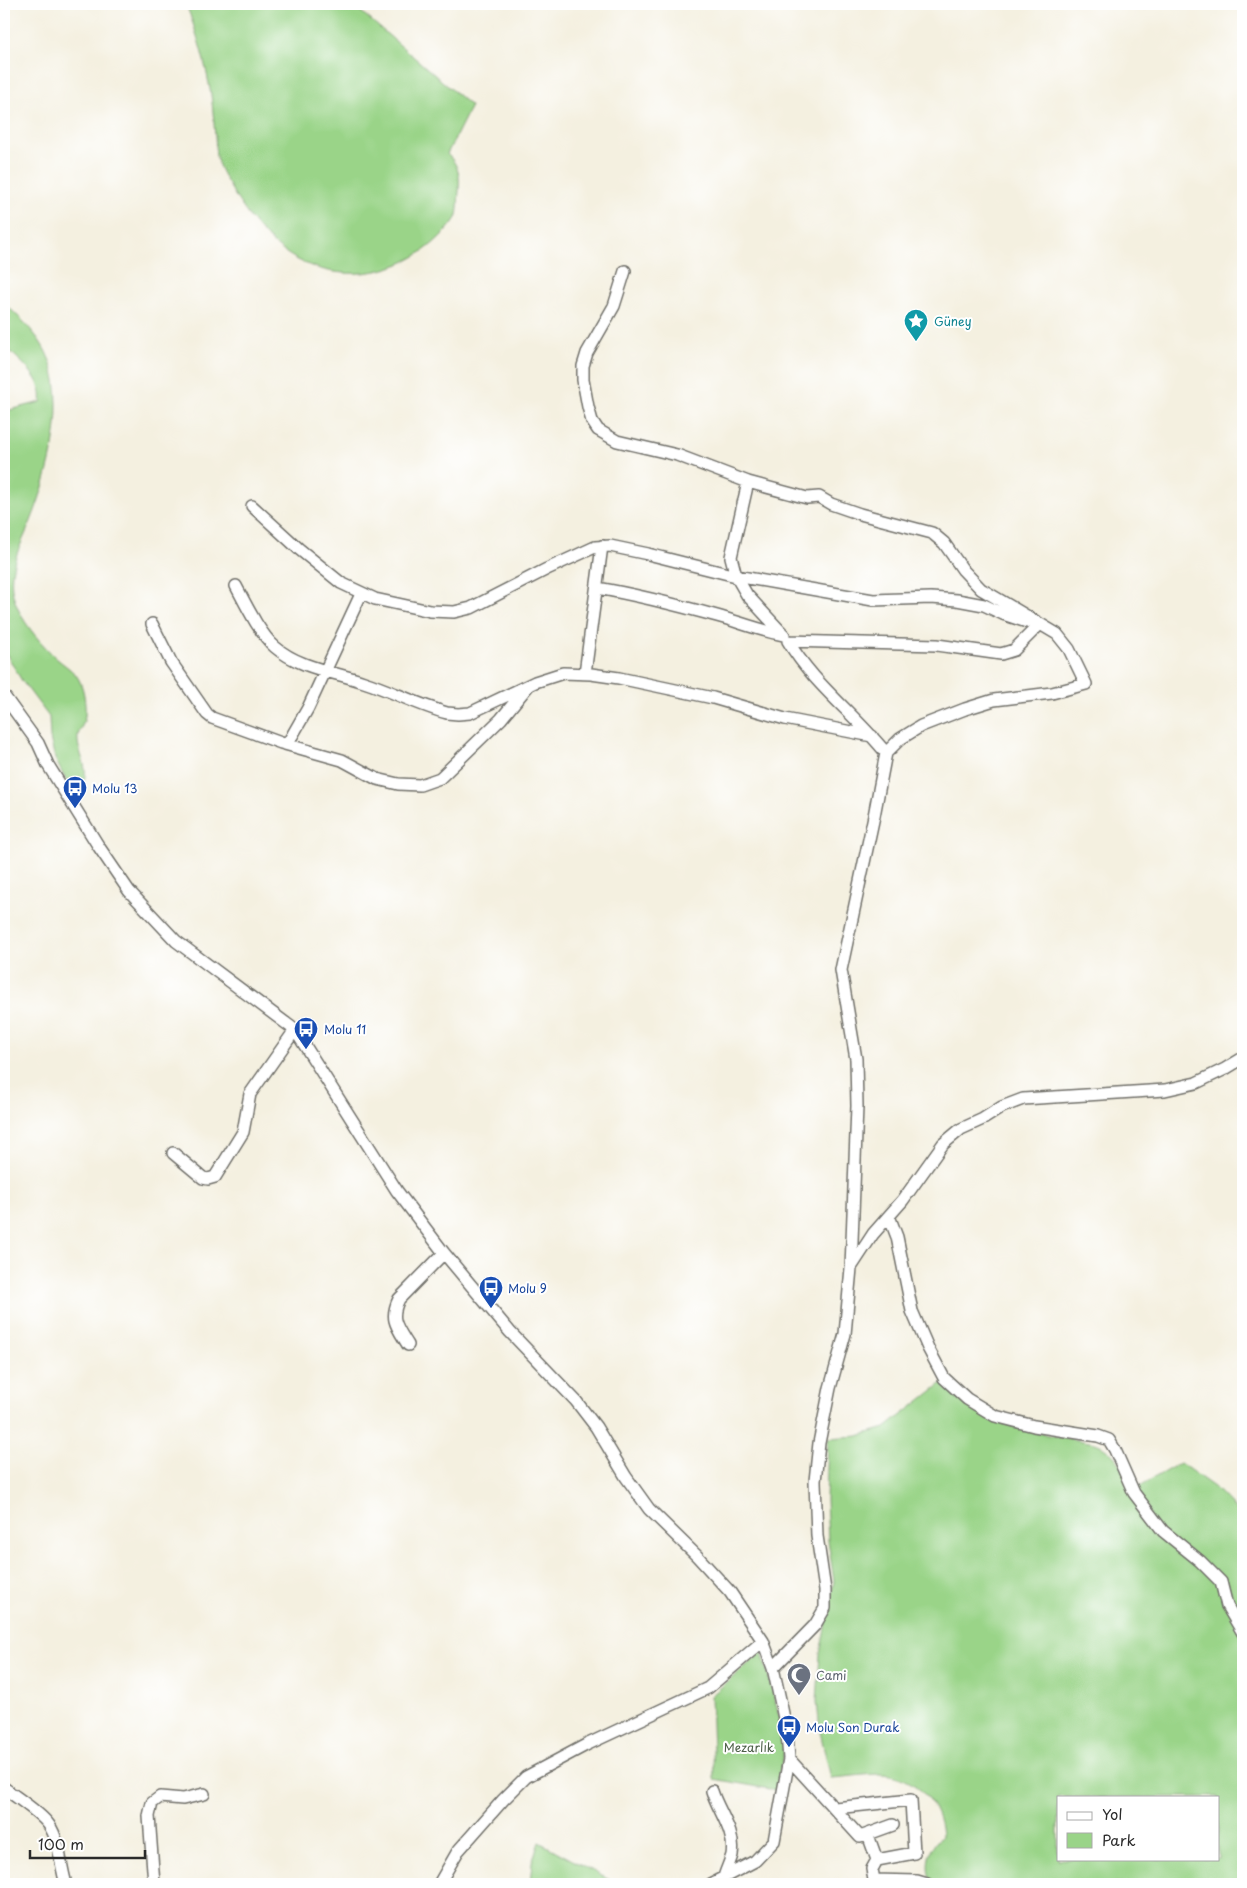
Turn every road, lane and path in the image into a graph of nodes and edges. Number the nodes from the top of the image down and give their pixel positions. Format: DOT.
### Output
graph roads {
  1 [pos="625,271"];
  2 [pos="748,482"];
  3 [pos="252,506"];
  4 [pos="602,546"];
  5 [pos="736,576"];
  6 [pos="236,586"];
  7 [pos="597,588"];
  8 [pos="361,594"];
  9 [pos="152,624"];
  10 [pos="1040,624"];
  11 [pos="326,670"];
  12 [pos="585,673"];
  13 [pos="528,685"];
  14 [pos="4,696"];
  15 [pos="872,736"];
  16 [pos="288,743"];
  17 [pos="886,753"];
  18 [pos="295,1030"];
  19 [pos="1243,1058"];
  20 [pos="172,1153"];
  21 [pos="889,1216"];
  22 [pos="444,1253"];
  23 [pos="851,1268"];
  24 [pos="408,1345"];
  25 [pos="1243,1633"];
  26 [pos="763,1641"];
  27 [pos="773,1668"];
  28 [pos="789,1759"];
  29 [pos="4,1788"];
  30 [pos="712,1791"];
  31 [pos="204,1794"];
  32 [pos="834,1808"];
  33 [pos="893,1825"];
  34 [pos="868,1834"];
  35 [pos="877,1860"];
  36 [pos="724,1877"];
  37 [pos="66,1884"];
  38 [pos="154,1884"];
  39 [pos="439,1884"];
  40 [pos="710,1884"];
  41 [pos="927,1884"];
  1 -- 2 [label="street"];
  2 -- 5 [label="street"];
  2 -- 10 [label="street"];
  3 -- 8 [label="street"];
  4 -- 5 [label="street"];
  4 -- 7 [label="street"];
  4 -- 8 [label="street"];
  5 -- 7 [label="street"];
  5 -- 10 [label="street"];
  6 -- 11 [label="street"];
  7 -- 12 [label="street"];
  8 -- 11 [label="street"];
  9 -- 16 [label="street"];
  10 -- 15 [label="street"];
  10 -- 17 [label="street"];
  11 -- 13 [label="street"];
  11 -- 16 [label="street"];
  12 -- 13 [label="street"];
  12 -- 15 [label="street"];
  13 -- 16 [label="street"];
  14 -- 18 [label="street"];
  15 -- 17 [label="street"];
  17 -- 23 [label="street"];
  18 -- 20 [label="street"];
  18 -- 22 [label="street"];
  19 -- 21 [label="street"];
  21 -- 23 [label="street"];
  21 -- 25 [label="street"];
  22 -- 24 [label="street"];
  22 -- 26 [label="street"];
  23 -- 27 [label="street"];
  26 -- 27 [label="street"];
  26 -- 39 [label="street"];
  27 -- 28 [label="street"];
  28 -- 32 [label="street"];
  28 -- 36 [label="street"];
  29 -- 37 [label="street"];
  30 -- 36 [label="street"];
  31 -- 38 [label="street"];
  32 -- 34 [label="street"];
  32 -- 35 [label="street"];
  33 -- 34 [label="street"];
  34 -- 35 [label="street"];
  35 -- 41 [label="street"];
  36 -- 40 [label="street"];
}
